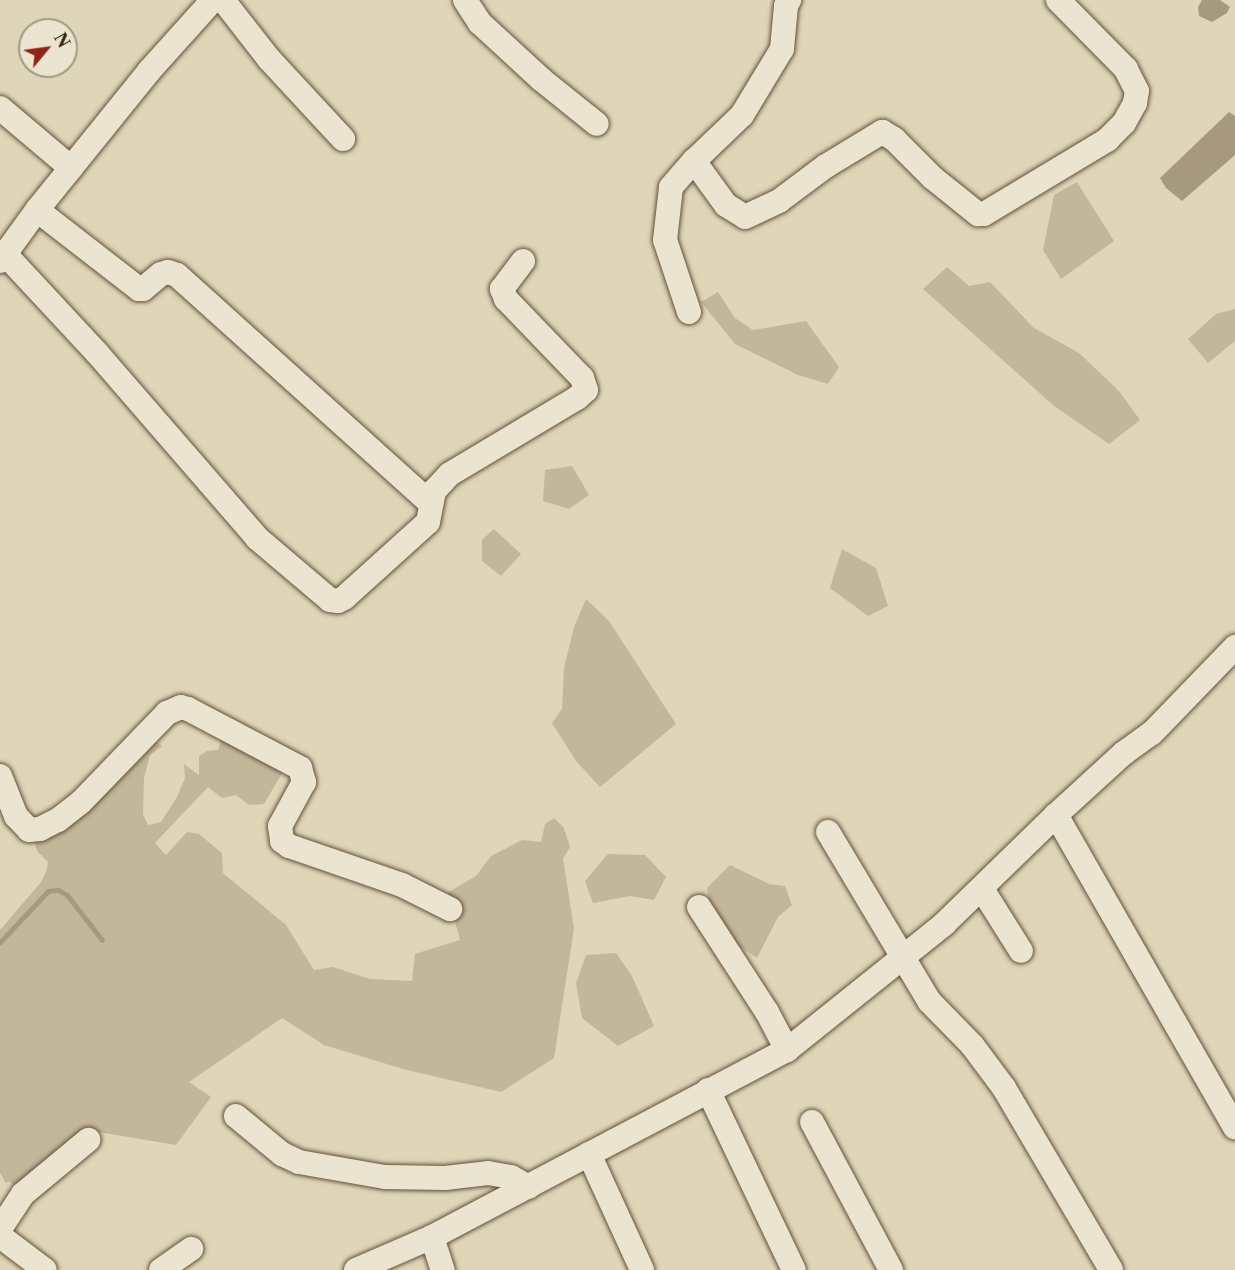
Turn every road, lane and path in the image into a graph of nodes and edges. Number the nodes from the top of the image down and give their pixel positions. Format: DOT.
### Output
graph roads {
  1 [pos="465,0"];
  2 [pos="789,0"];
  3 [pos="1058,0"];
  4 [pos="209,2"];
  5 [pos="0,108"];
  6 [pos="597,124"];
  7 [pos="343,139"];
  8 [pos="693,161"];
  9 [pos="72,168"];
  10 [pos="37,210"];
  11 [pos="4,251"];
  12 [pos="524,261"];
  13 [pos="689,312"];
  14 [pos="430,503"];
  15 [pos="1235,647"];
  16 [pos="0,776"];
  17 [pos="1056,815"];
  18 [pos="828,832"];
  19 [pos="982,889"];
  20 [pos="699,907"];
  21 [pos="450,909"];
  22 [pos="1021,951"];
  23 [pos="902,957"];
  24 [pos="787,1050"];
  25 [pos="708,1090"];
  26 [pos="236,1116"];
  27 [pos="812,1122"];
  28 [pos="1235,1127"];
  29 [pos="88,1140"];
  30 [pos="589,1154"];
  31 [pos="528,1187"];
  32 [pos="0,1229"];
  33 [pos="0,1236"];
  34 [pos="432,1237"];
  35 [pos="191,1249"];
  36 [pos="45,1270"];
  37 [pos="161,1270"];
  38 [pos="356,1270"];
  39 [pos="443,1270"];
  40 [pos="642,1270"];
  41 [pos="794,1270"];
  42 [pos="891,1270"];
  43 [pos="1111,1270"];
  1 -- 6 [label="street"];
  2 -- 8 [label="street"];
  3 -- 8 [label="street"];
  4 -- 7 [label="street"];
  4 -- 9 [label="street"];
  5 -- 9 [label="street"];
  8 -- 13 [label="street"];
  9 -- 10 [label="street"];
  10 -- 11 [label="street"];
  10 -- 14 [label="street"];
  11 -- 14 [label="street"];
  12 -- 14 [label="street"];
  15 -- 17 [label="street"];
  16 -- 21 [label="street"];
  17 -- 19 [label="street"];
  17 -- 28 [label="street"];
  18 -- 23 [label="street"];
  19 -- 22 [label="street"];
  19 -- 23 [label="street"];
  20 -- 24 [label="street"];
  23 -- 24 [label="street"];
  23 -- 43 [label="street"];
  24 -- 25 [label="street"];
  25 -- 30 [label="street"];
  25 -- 41 [label="street"];
  26 -- 31 [label="street"];
  27 -- 42 [label="street"];
  29 -- 32 [label="street"];
  30 -- 31 [label="street"];
  30 -- 40 [label="street"];
  31 -- 34 [label="street"];
  33 -- 36 [label="street"];
  34 -- 38 [label="street"];
  34 -- 39 [label="street"];
  35 -- 37 [label="street"];
}
